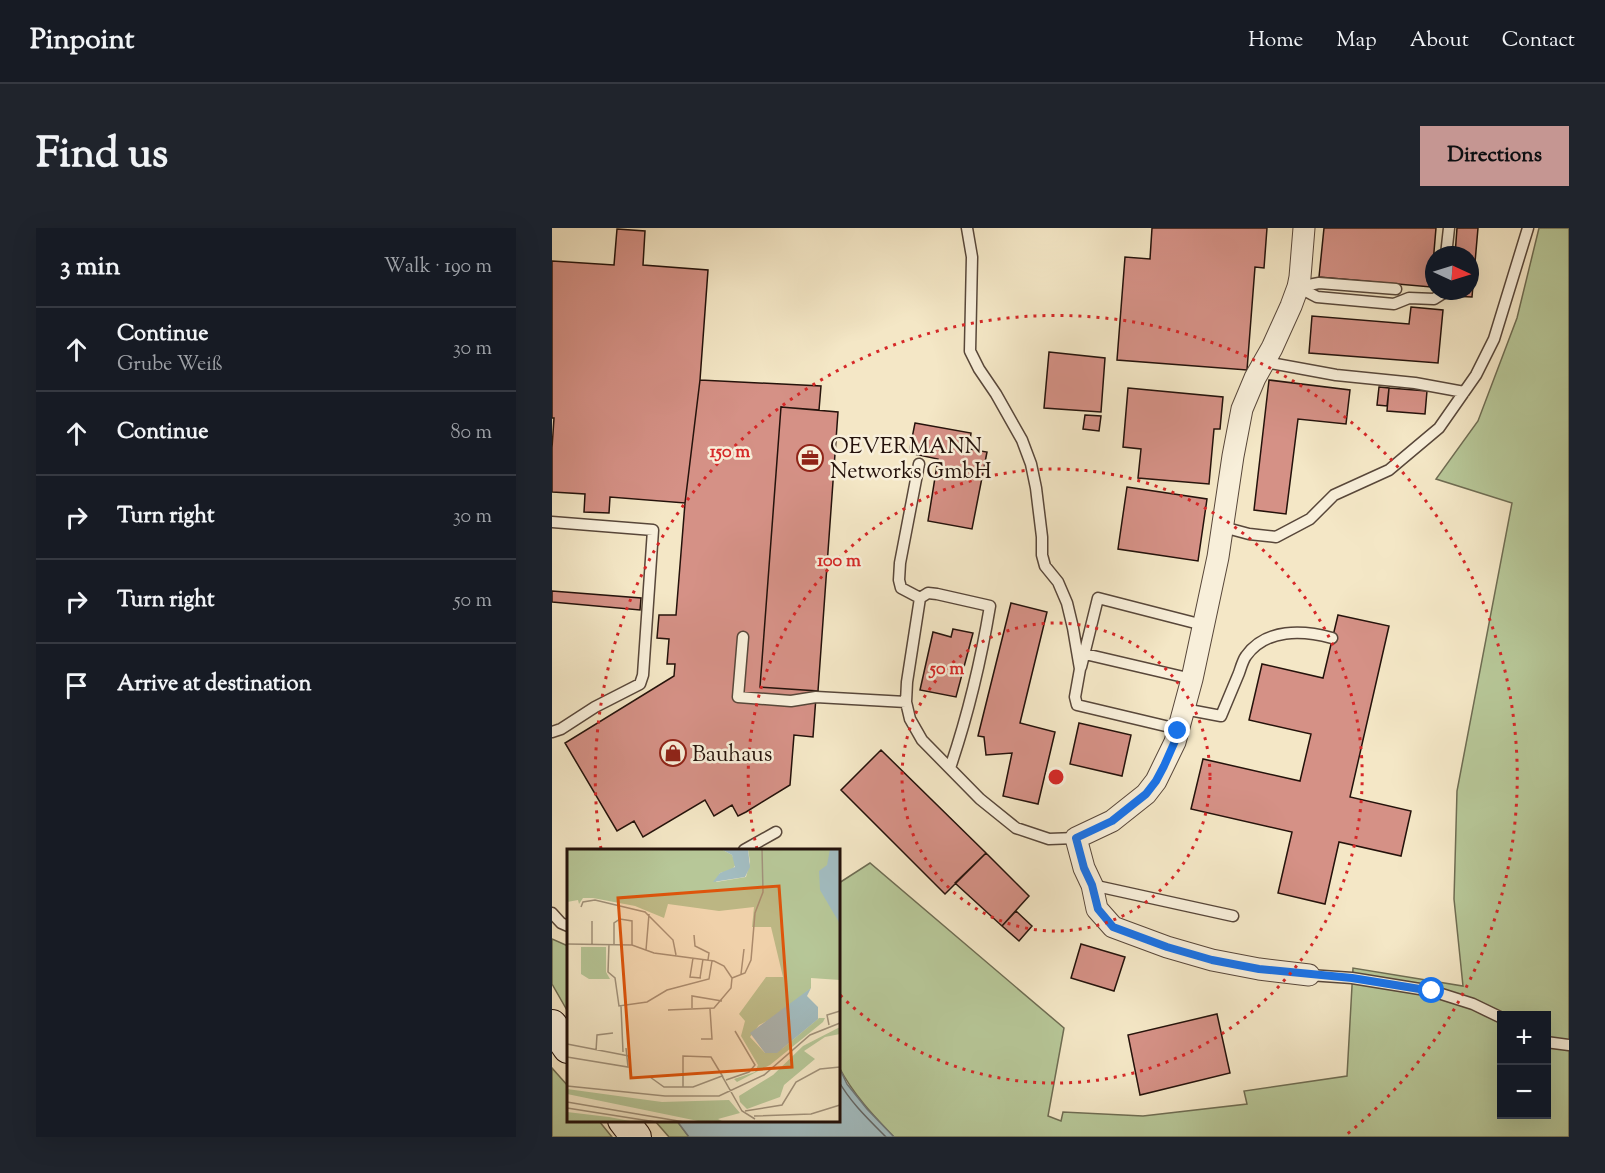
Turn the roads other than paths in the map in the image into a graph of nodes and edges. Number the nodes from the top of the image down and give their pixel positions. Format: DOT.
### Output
graph roads {
  1 [pos="967,228"];
  2 [pos="1304,228"];
  3 [pos="1449,228"];
  4 [pos="1528,228"];
  5 [pos="1447,246"];
  6 [pos="1298,287"];
  7 [pos="1396,289"];
  8 [pos="1425,299"];
  9 [pos="1265,362"];
  10 [pos="1464,392"];
  11 [pos="919,464"];
  12 [pos="552,522"];
  13 [pos="1223,527"];
  14 [pos="920,598"];
  15 [pos="1203,625"];
  16 [pos="743,637"];
  17 [pos="1332,638"];
  18 [pos="1085,654"];
  19 [pos="1080,669"];
  20 [pos="1192,679"];
  21 [pos="906,702"];
  22 [pos="1184,709"];
  23 [pos="1178,729"];
  24 [pos="552,732"];
  25 [pos="950,768"];
  26 [pos="776,832"];
  27 [pos="1076,838"];
  28 [pos="746,849"];
  29 [pos="1092,885"];
  30 [pos="552,913"];
  31 [pos="1233,916"];
  32 [pos="567,925"];
  33 [pos="1309,975"];
  34 [pos="1497,1016"];
  35 [pos="552,1025"];
  36 [pos="1551,1043"];
  37 [pos="1569,1045"];
  38 [pos="567,1047"];
  39 [pos="625,1122"];
  40 [pos="636,1137"];
  1 -- 19 [label="lane"];
  2 -- 6 [label="street"];
  3 -- 5 [label="lane"];
  4 -- 10 [label="lane"];
  6 -- 7 [label="lane"];
  6 -- 8 [label="lane"];
  6 -- 9 [label="street"];
  9 -- 10 [label="lane"];
  9 -- 13 [label="street"];
  10 -- 13 [label="lane"];
  11 -- 14 [label="lane"];
  12 -- 24 [label="lane"];
  13 -- 15 [label="street"];
  14 -- 21 [label="lane"];
  14 -- 25 [label="lane"];
  15 -- 18 [label="lane"];
  15 -- 20 [label="street"];
  16 -- 21 [label="lane"];
  17 -- 22 [label="lane"];
  18 -- 19 [label="lane"];
  18 -- 20 [label="lane"];
  19 -- 23 [label="lane"];
  20 -- 22 [label="street"];
  21 -- 25 [label="lane"];
  22 -- 23 [label="street"];
  23 -- 27 [label="street"];
  25 -- 27 [label="lane"];
  26 -- 28 [label="lane"];
  27 -- 29 [label="street"];
  29 -- 31 [label="lane"];
  29 -- 33 [label="street"];
  30 -- 32 [label="lane"];
  33 -- 34 [label="lane"];
  35 -- 38 [label="main road"];
  36 -- 37 [label="lane"];
  39 -- 40 [label="main road"];
}
